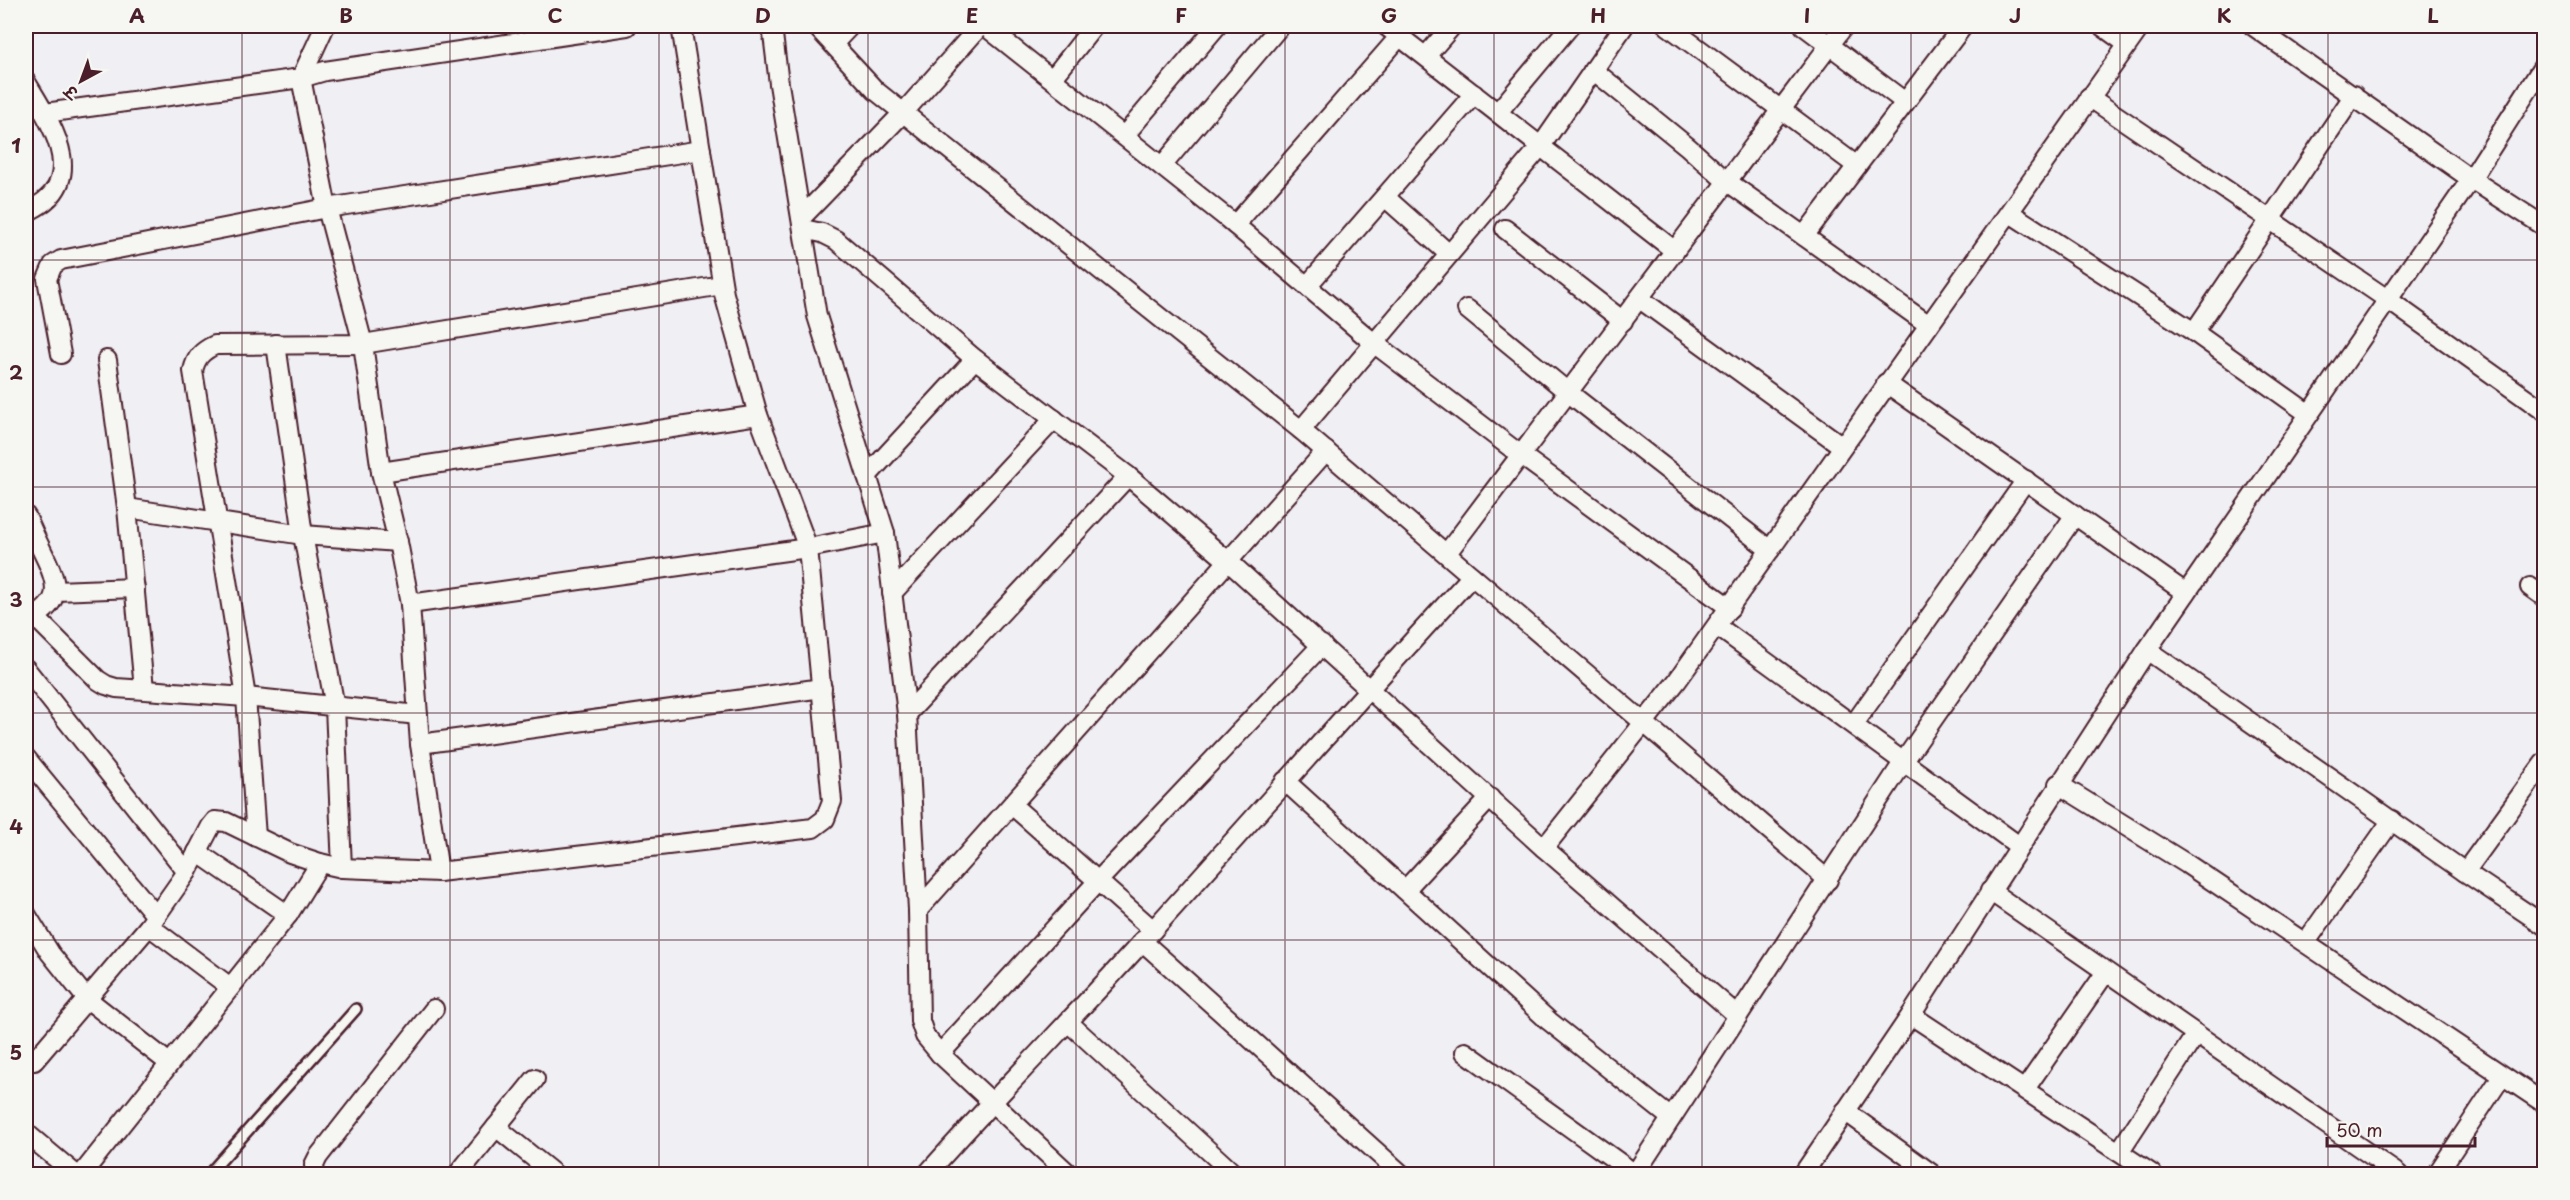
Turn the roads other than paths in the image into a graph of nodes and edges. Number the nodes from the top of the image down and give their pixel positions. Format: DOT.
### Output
graph roads {
  1 [pos="325,26"];
  2 [pos="627,26"];
  3 [pos="681,26"];
  4 [pos="772,26"];
  5 [pos="816,26"];
  6 [pos="850,26"];
  7 [pos="980,26"];
  8 [pos="985,26"];
  9 [pos="1094,26"];
  10 [pos="1217,26"];
  11 [pos="1280,26"];
  12 [pos="1452,26"];
  13 [pos="1570,26"];
  14 [pos="1624,26"];
  15 [pos="1668,26"];
  16 [pos="1804,26"];
  17 [pos="1844,26"];
  18 [pos="2102,26"];
  19 [pos="2141,26"];
  20 [pos="2253,26"];
  21 [pos="1955,28"];
  22 [pos="1393,31"];
  23 [pos="833,44"];
  24 [pos="2127,44"];
  25 [pos="1829,45"];
  26 [pos="1426,56"];
  27 [pos="2544,66"];
  28 [pos="1593,70"];
  29 [pos="301,78"];
  30 [pos="1053,78"];
  31 [pos="26,82"];
  32 [pos="1474,94"];
  33 [pos="2354,95"];
  34 [pos="2090,97"];
  35 [pos="1905,102"];
  36 [pos="36,106"];
  37 [pos="1780,110"];
  38 [pos="1498,112"];
  39 [pos="903,113"];
  40 [pos="1124,135"];
  41 [pos="1541,146"];
  42 [pos="701,150"];
  43 [pos="1162,166"];
  44 [pos="1857,166"];
  45 [pos="2471,178"];
  46 [pos="1725,180"];
  47 [pos="1385,197"];
  48 [pos="327,208"];
  49 [pos="26,212"];
  50 [pos="2010,213"];
  51 [pos="2269,221"];
  52 [pos="803,223"];
  53 [pos="1235,225"];
  54 [pos="2544,226"];
  55 [pos="1505,229"];
  56 [pos="1804,236"];
  57 [pos="1675,251"];
  58 [pos="1449,254"];
  59 [pos="722,285"];
  60 [pos="1307,286"];
  61 [pos="1640,298"];
  62 [pos="2387,299"];
  63 [pos="1467,309"];
  64 [pos="1623,321"];
  65 [pos="1929,325"];
  66 [pos="2194,332"];
  67 [pos="276,344"];
  68 [pos="363,344"];
  69 [pos="1375,344"];
  70 [pos="61,354"];
  71 [pos="975,359"];
  72 [pos="107,360"];
  73 [pos="1886,383"];
  74 [pos="1569,393"];
  75 [pos="2544,411"];
  76 [pos="2309,414"];
  77 [pos="758,415"];
  78 [pos="1054,419"];
  79 [pos="1301,430"];
  80 [pos="1842,446"];
  81 [pos="1326,451"];
  82 [pos="1522,456"];
  83 [pos="381,472"];
  84 [pos="867,476"];
  85 [pos="1128,476"];
  86 [pos="2026,480"];
  87 [pos="127,508"];
  88 [pos="2075,515"];
  89 [pos="26,519"];
  90 [pos="216,521"];
  91 [pos="885,533"];
  92 [pos="303,535"];
  93 [pos="398,542"];
  94 [pos="808,548"];
  95 [pos="1770,550"];
  96 [pos="1447,553"];
  97 [pos="1229,562"];
  98 [pos="1472,576"];
  99 [pos="135,588"];
  100 [pos="56,591"];
  101 [pos="2186,592"];
  102 [pos="892,593"];
  103 [pos="410,604"];
  104 [pos="1730,608"];
  105 [pos="30,620"];
  106 [pos="1716,626"];
  107 [pos="1322,645"];
  108 [pos="2147,650"];
  109 [pos="26,669"];
  110 [pos="1369,687"];
  111 [pos="822,688"];
  112 [pos="144,689"];
  113 [pos="246,697"];
  114 [pos="334,707"];
  115 [pos="907,714"];
  116 [pos="418,715"];
  117 [pos="1645,722"];
  118 [pos="1854,724"];
  119 [pos="420,744"];
  120 [pos="26,758"];
  121 [pos="1904,761"];
  122 [pos="2544,763"];
  123 [pos="1285,781"];
  124 [pos="2058,784"];
  125 [pos="1490,798"];
  126 [pos="1012,805"];
  127 [pos="2392,820"];
  128 [pos="256,837"];
  129 [pos="2019,846"];
  130 [pos="1544,848"];
  131 [pos="197,852"];
  132 [pos="320,863"];
  133 [pos="342,868"];
  134 [pos="187,872"];
  135 [pos="439,872"];
  136 [pos="2465,872"];
  137 [pos="1828,880"];
  138 [pos="1098,881"];
  139 [pos="1405,890"];
  140 [pos="1990,891"];
  141 [pos="918,910"];
  142 [pos="26,914"];
  143 [pos="288,915"];
  144 [pos="153,921"];
  145 [pos="2544,925"];
  146 [pos="1148,936"];
  147 [pos="2306,942"];
  148 [pos="2106,972"];
  149 [pos="230,987"];
  150 [pos="87,998"];
  151 [pos="356,1009"];
  152 [pos="434,1009"];
  153 [pos="1911,1015"];
  154 [pos="1738,1016"];
  155 [pos="1068,1022"];
  156 [pos="2196,1034"];
  157 [pos="1465,1052"];
  158 [pos="940,1054"];
  159 [pos="34,1061"];
  160 [pos="169,1063"];
  161 [pos="2502,1076"];
  162 [pos="535,1079"];
  163 [pos="2025,1089"];
  164 [pos="992,1101"];
  165 [pos="2544,1103"];
  166 [pos="1845,1111"];
  167 [pos="1671,1118"];
  168 [pos="496,1127"];
  169 [pos="26,1133"];
  170 [pos="2119,1152"];
  171 [pos="87,1167"];
  172 [pos="75,1174"];
  173 [pos="209,1174"];
  174 [pos="315,1174"];
  175 [pos="458,1174"];
  176 [pos="554,1174"];
  177 [pos="927,1174"];
  178 [pos="1069,1174"];
  179 [pos="1234,1174"];
  180 [pos="1401,1174"];
  181 [pos="1635,1174"];
  182 [pos="1803,1174"];
  183 [pos="1932,1174"];
  184 [pos="2152,1174"];
  185 [pos="2398,1174"];
  186 [pos="2438,1174"];
  1 -- 29 [label="street"];
  2 -- 29 [label="street"];
  3 -- 42 [label="street"];
  4 -- 52 [label="street"];
  5 -- 23 [label="street"];
  6 -- 23 [label="street"];
  7 -- 39 [label="street"];
  8 -- 30 [label="street"];
  9 -- 30 [label="street"];
  10 -- 40 [label="street"];
  11 -- 43 [label="street"];
  12 -- 26 [label="street"];
  13 -- 38 [label="street"];
  14 -- 28 [label="street"];
  15 -- 37 [label="street"];
  16 -- 25 [label="street"];
  17 -- 25 [label="street"];
  18 -- 24 [label="street"];
  19 -- 24 [label="street"];
  20 -- 33 [label="street"];
  21 -- 35 [label="street"];
  22 -- 26 [label="street"];
  22 -- 53 [label="street"];
  23 -- 39 [label="street"];
  24 -- 34 [label="street"];
  25 -- 35 [label="street"];
  25 -- 37 [label="street"];
  26 -- 32 [label="street"];
  27 -- 45 [label="street"];
  28 -- 41 [label="street"];
  28 -- 46 [label="street"];
  29 -- 36 [label="street"];
  29 -- 48 [label="street"];
  30 -- 40 [label="street"];
  31 -- 36 [label="street"];
  32 -- 38 [label="street"];
  32 -- 47 [label="street"];
  33 -- 45 [label="street"];
  33 -- 51 [label="street"];
  34 -- 50 [label="street"];
  34 -- 51 [label="street"];
  35 -- 44 [label="street"];
  36 -- 49 [label="street"];
  37 -- 44 [label="street"];
  37 -- 46 [label="street"];
  38 -- 41 [label="street"];
  39 -- 52 [label="street"];
  39 -- 79 [label="street"];
  40 -- 43 [label="street"];
  41 -- 57 [label="street"];
  41 -- 58 [label="street"];
  42 -- 48 [label="street"];
  42 -- 59 [label="street"];
  43 -- 53 [label="street"];
  44 -- 56 [label="street"];
  45 -- 54 [label="street"];
  45 -- 62 [label="street"];
  46 -- 56 [label="street"];
  46 -- 57 [label="street"];
  47 -- 58 [label="street"];
  47 -- 60 [label="street"];
  48 -- 68 [label="street"];
  48 -- 70 [label="street"];
  50 -- 65 [label="street"];
  50 -- 66 [label="street"];
  51 -- 62 [label="street"];
  51 -- 66 [label="street"];
  52 -- 71 [label="street"];
  52 -- 84 [label="street"];
  53 -- 60 [label="street"];
  55 -- 64 [label="street"];
  56 -- 65 [label="street"];
  57 -- 61 [label="street"];
  58 -- 69 [label="street"];
  59 -- 68 [label="street"];
  59 -- 77 [label="street"];
  60 -- 69 [label="street"];
  61 -- 64 [label="street"];
  61 -- 80 [label="street"];
  62 -- 75 [label="street"];
  62 -- 76 [label="street"];
  63 -- 74 [label="street"];
  64 -- 74 [label="street"];
  65 -- 73 [label="street"];
  66 -- 76 [label="street"];
  67 -- 68 [label="street"];
  67 -- 90 [label="street"];
  67 -- 92 [label="street"];
  68 -- 83 [label="street"];
  69 -- 79 [label="street"];
  69 -- 82 [label="street"];
  71 -- 78 [label="street"];
  71 -- 84 [label="street"];
  72 -- 87 [label="street"];
  73 -- 80 [label="street"];
  73 -- 86 [label="street"];
  74 -- 82 [label="street"];
  74 -- 95 [label="street"];
  76 -- 101 [label="street"];
  77 -- 83 [label="street"];
  77 -- 94 [label="street"];
  78 -- 85 [label="street"];
  78 -- 102 [label="street"];
  79 -- 81 [label="street"];
  80 -- 95 [label="street"];
  81 -- 96 [label="street"];
  81 -- 97 [label="street"];
  82 -- 96 [label="street"];
  82 -- 104 [label="street"];
  83 -- 93 [label="street"];
  84 -- 91 [label="street"];
  85 -- 97 [label="street"];
  85 -- 115 [label="street"];
  86 -- 88 [label="street"];
  86 -- 118 [label="street"];
  87 -- 90 [label="street"];
  87 -- 99 [label="street"];
  88 -- 101 [label="street"];
  88 -- 121 [label="street"];
  89 -- 100 [label="street"];
  90 -- 92 [label="street"];
  90 -- 113 [label="street"];
  91 -- 94 [label="street"];
  91 -- 102 [label="street"];
  92 -- 93 [label="street"];
  92 -- 114 [label="street"];
  93 -- 103 [label="street"];
  94 -- 103 [label="street"];
  94 -- 111 [label="street"];
  95 -- 104 [label="street"];
  96 -- 98 [label="street"];
  97 -- 107 [label="street"];
  97 -- 126 [label="street"];
  98 -- 110 [label="street"];
  98 -- 117 [label="street"];
  99 -- 100 [label="street"];
  99 -- 112 [label="street"];
  100 -- 105 [label="street"];
  101 -- 108 [label="street"];
  102 -- 115 [label="street"];
  103 -- 116 [label="street"];
  104 -- 106 [label="street"];
  105 -- 112 [label="street"];
  106 -- 117 [label="street"];
  106 -- 118 [label="street"];
  107 -- 110 [label="street"];
  107 -- 138 [label="street"];
  108 -- 124 [label="street"];
  108 -- 127 [label="street"];
  109 -- 134 [label="street"];
  110 -- 123 [label="street"];
  110 -- 125 [label="street"];
  111 -- 119 [label="street"];
  111 -- 135 [label="street"];
  112 -- 113 [label="street"];
  113 -- 114 [label="street"];
  113 -- 128 [label="street"];
  114 -- 116 [label="street"];
  114 -- 133 [label="street"];
  115 -- 141 [label="street"];
  116 -- 119 [label="street"];
  117 -- 130 [label="street"];
  117 -- 137 [label="street"];
  118 -- 121 [label="street"];
  119 -- 135 [label="street"];
  120 -- 144 [label="street"];
  121 -- 129 [label="street"];
  121 -- 137 [label="street"];
  122 -- 136 [label="street"];
  123 -- 139 [label="street"];
  123 -- 146 [label="street"];
  124 -- 129 [label="street"];
  124 -- 147 [label="street"];
  125 -- 130 [label="street"];
  125 -- 139 [label="street"];
  126 -- 138 [label="street"];
  126 -- 141 [label="street"];
  127 -- 136 [label="street"];
  127 -- 147 [label="street"];
  128 -- 131 [label="street"];
  128 -- 132 [label="street"];
  129 -- 140 [label="street"];
  130 -- 154 [label="street"];
  131 -- 134 [label="street"];
  131 -- 143 [label="street"];
  132 -- 133 [label="street"];
  132 -- 143 [label="street"];
  133 -- 135 [label="street"];
  134 -- 144 [label="street"];
  136 -- 145 [label="street"];
  137 -- 154 [label="street"];
  138 -- 146 [label="street"];
  138 -- 158 [label="street"];
  139 -- 167 [label="street"];
  140 -- 148 [label="street"];
  140 -- 153 [label="street"];
  141 -- 158 [label="street"];
  142 -- 150 [label="street"];
  143 -- 149 [label="street"];
  144 -- 149 [label="street"];
  144 -- 150 [label="street"];
  146 -- 155 [label="street"];
  146 -- 180 [label="street"];
  147 -- 161 [label="street"];
  148 -- 156 [label="street"];
  148 -- 163 [label="street"];
  149 -- 160 [label="street"];
  150 -- 159 [label="street"];
  150 -- 160 [label="street"];
  151 -- 173 [label="lane"];
  152 -- 174 [label="street"];
  153 -- 163 [label="street"];
  153 -- 166 [label="street"];
  154 -- 167 [label="street"];
  155 -- 164 [label="street"];
  155 -- 179 [label="street"];
  156 -- 170 [label="street"];
  156 -- 185 [label="street"];
  157 -- 181 [label="street"];
  158 -- 164 [label="street"];
  160 -- 171 [label="street"];
  161 -- 165 [label="street"];
  161 -- 186 [label="street"];
  162 -- 168 [label="street"];
  163 -- 170 [label="street"];
  164 -- 177 [label="street"];
  164 -- 178 [label="street"];
  166 -- 182 [label="street"];
  166 -- 183 [label="street"];
  167 -- 181 [label="street"];
  168 -- 175 [label="street"];
  168 -- 176 [label="street"];
  169 -- 172 [label="street"];
  170 -- 184 [label="street"];
}
